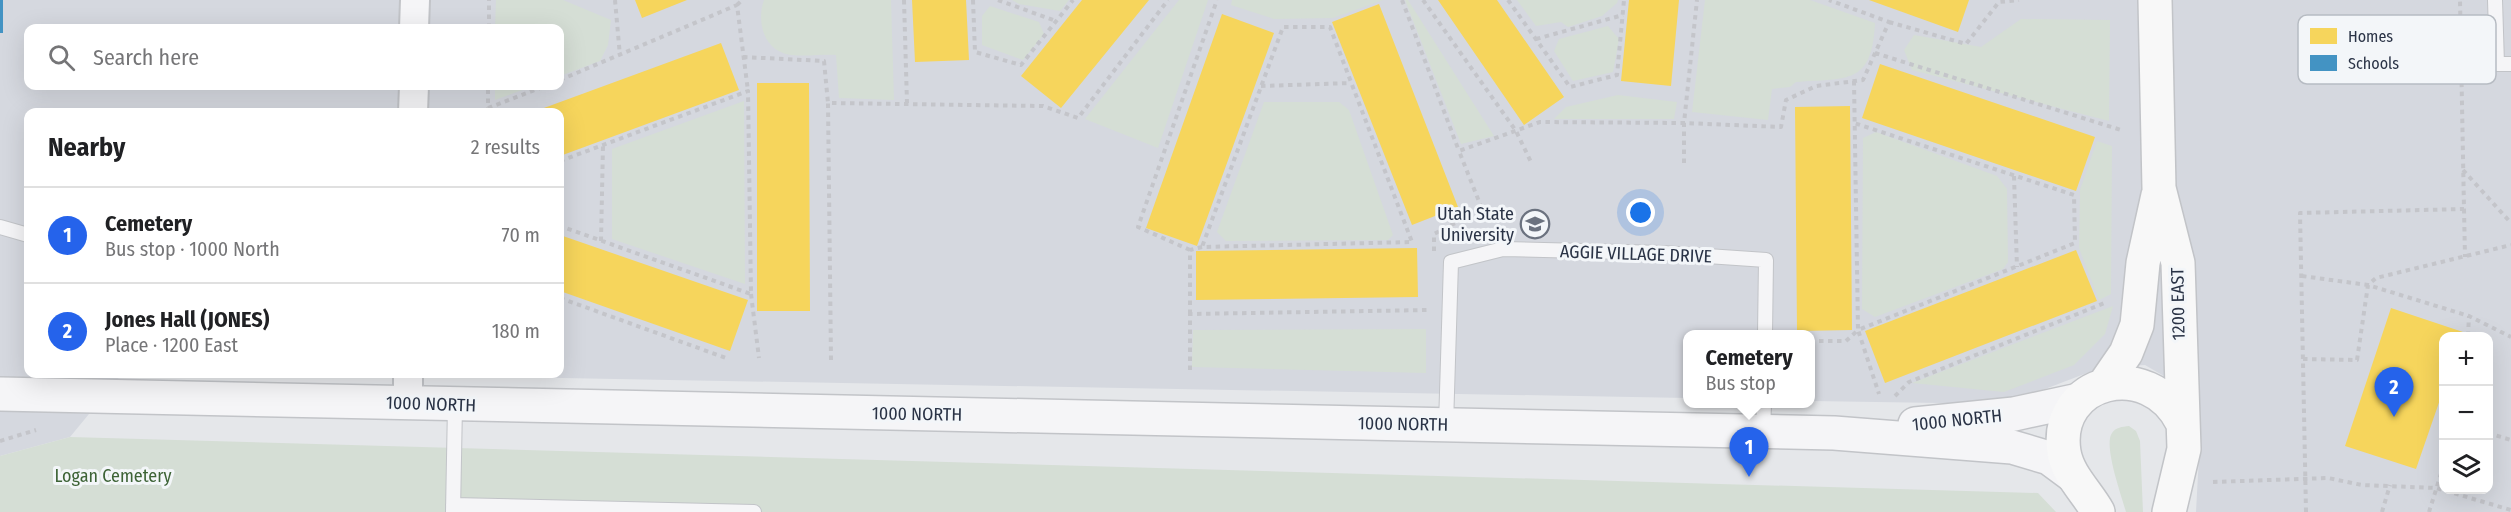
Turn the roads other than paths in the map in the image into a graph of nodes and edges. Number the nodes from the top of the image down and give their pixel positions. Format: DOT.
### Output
graph roads {
  1 [pos="415,0"];
  2 [pos="2155,0"];
  3 [pos="2495,0"];
  4 [pos="2495,15"];
  5 [pos="414,24"];
  6 [pos="2496,32"];
  7 [pos="2511,64"];
  8 [pos="414,90"];
  9 [pos="413,108"];
  10 [pos="2160,188"];
  11 [pos="0,227"];
  12 [pos="24,234"];
  13 [pos="1765,330"];
  14 [pos="408,388"];
  15 [pos="2092,392"];
  16 [pos="0,394"];
  17 [pos="455,405"];
  18 [pos="1764,417"];
  19 [pos="2182,422"];
  20 [pos="1446,425"];
  21 [pos="1834,433"];
  22 [pos="2072,475"];
  23 [pos="453,509"];
  24 [pos="754,512"];
  25 [pos="2098,512"];
  26 [pos="2169,512"];
  1 -- 5 [label="street"];
  2 -- 10 [label="main road, 1200 EAST"];
  3 -- 4 [label="lane"];
  6 -- 7 [label="lane"];
  8 -- 9 [label="street"];
  10 -- 15 [label="main road, 1200 EAST"];
  10 -- 19 [label="main road, 1200 EAST"];
  11 -- 12 [label="lane"];
  13 -- 20 [label="lane, AGGIE VILLAGE DRIVE"];
  14 -- 16 [label="street, 1000 NORTH"];
  14 -- 17 [label="street, 1000 NORTH"];
  15 -- 19 [label="main road"];
  15 -- 21 [label="street, 1000 NORTH"];
  15 -- 22 [label="main road, 1200 EAST"];
  17 -- 20 [label="street, 1000 NORTH"];
  17 -- 23 [label="lane"];
  18 -- 20 [label="street, 1000 NORTH"];
  18 -- 21 [label="street, 1000 NORTH"];
  19 -- 26 [label="main road, 1200 EAST"];
  21 -- 22 [label="street, 1000 NORTH"];
  22 -- 25 [label="main road, 1200 EAST"];
  23 -- 24 [label="lane"];
}
